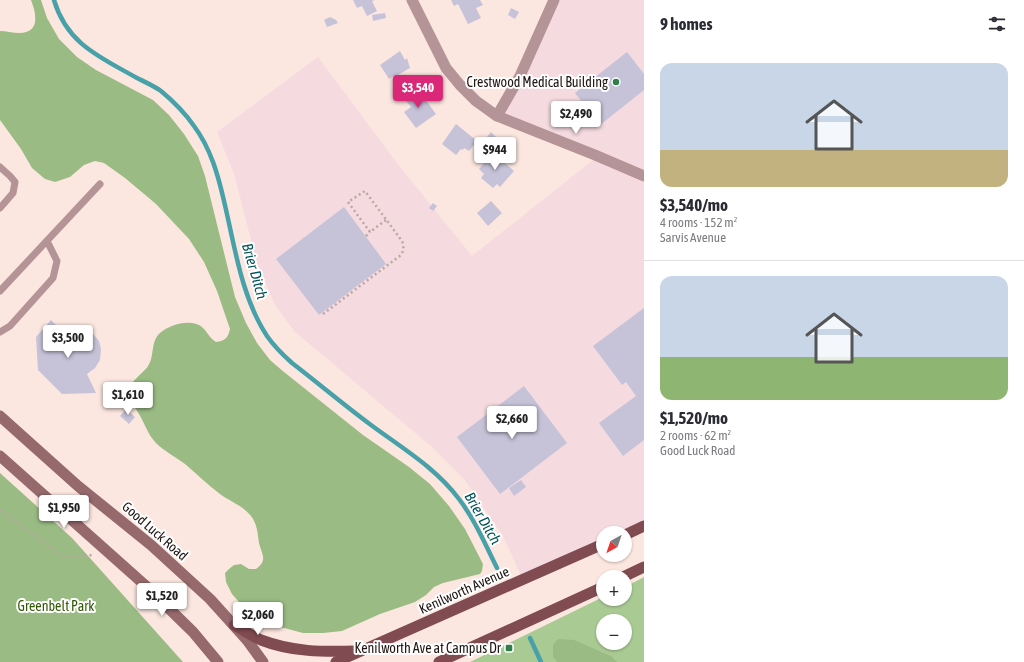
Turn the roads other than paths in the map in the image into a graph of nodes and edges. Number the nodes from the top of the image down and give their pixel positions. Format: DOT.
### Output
graph roads {
  1 [pos="412,0"];
  2 [pos="554,0"];
  3 [pos="498,116"];
  4 [pos="0,167"];
  5 [pos="644,176"];
  6 [pos="100,184"];
  7 [pos="0,208"];
  8 [pos="47,241"];
  9 [pos="0,291"];
  10 [pos="0,332"];
  11 [pos="0,416"];
  12 [pos="0,456"];
  13 [pos="644,526"];
  14 [pos="632,532"];
  15 [pos="596,547"];
  16 [pos="644,567"];
  17 [pos="632,573"];
  18 [pos="596,589"];
  19 [pos="234,625"];
  20 [pos="362,651"];
  21 [pos="218,662"];
  22 [pos="263,662"];
  23 [pos="336,662"];
  24 [pos="439,662"];
  1 -- 3 [label="street"];
  2 -- 3 [label="street"];
  3 -- 5 [label="street"];
  4 -- 7 [label="lane"];
  6 -- 8 [label="lane"];
  8 -- 9 [label="lane"];
  8 -- 10 [label="lane"];
  11 -- 19 [label="main road, Good Luck Road"];
  12 -- 21 [label="main road"];
  13 -- 14 [label="main road"];
  15 -- 20 [label="main road, Kenilworth Avenue"];
  16 -- 17 [label="main road"];
  18 -- 24 [label="main road"];
  19 -- 20 [label="main road"];
  19 -- 22 [label="main road, Good Luck Road"];
  20 -- 23 [label="main road, Kenilworth Avenue"];
}
